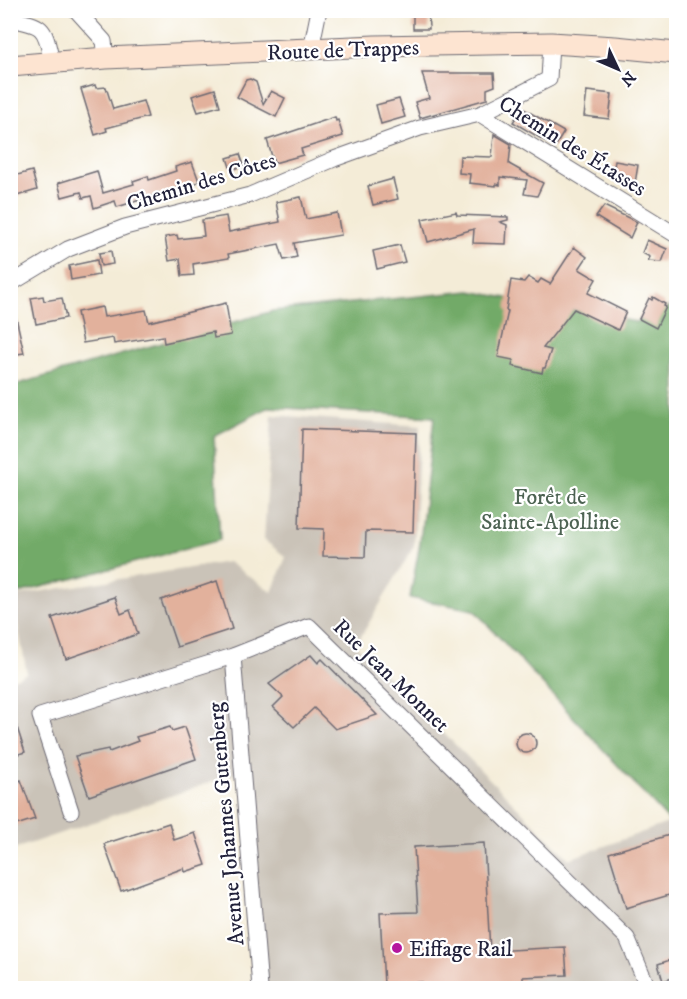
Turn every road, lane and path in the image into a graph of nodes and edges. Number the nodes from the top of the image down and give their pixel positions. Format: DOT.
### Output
graph roads {
  1 [pos="75,10"];
  2 [pos="319,10"];
  3 [pos="10,19"];
  4 [pos="551,44"];
  5 [pos="311,49"];
  6 [pos="676,53"];
  7 [pos="106,58"];
  8 [pos="52,62"];
  9 [pos="10,66"];
  10 [pos="480,114"];
  11 [pos="676,235"];
  12 [pos="10,284"];
  13 [pos="233,656"];
  14 [pos="71,811"];
  15 [pos="260,988"];
  16 [pos="648,988"];
  1 -- 7 [label="street"];
  2 -- 5 [label="street"];
  3 -- 8 [label="street"];
  4 -- 5 [label="main road, Route de Trappes"];
  4 -- 6 [label="main road, Route de Trappes"];
  4 -- 10 [label="street, Chemin des Étasses"];
  5 -- 7 [label="main road, Route de Trappes"];
  7 -- 8 [label="main road, Route de Trappes"];
  8 -- 9 [label="main road, Route de Trappes"];
  10 -- 11 [label="street, Chemin des Étasses"];
  10 -- 12 [label="street, Chemin des Côtes"];
  13 -- 14 [label="street, Rue Jean Monnet"];
  13 -- 15 [label="street, Avenue Johannes Gutenberg"];
  13 -- 16 [label="street, Rue Jean Monnet"];
}
